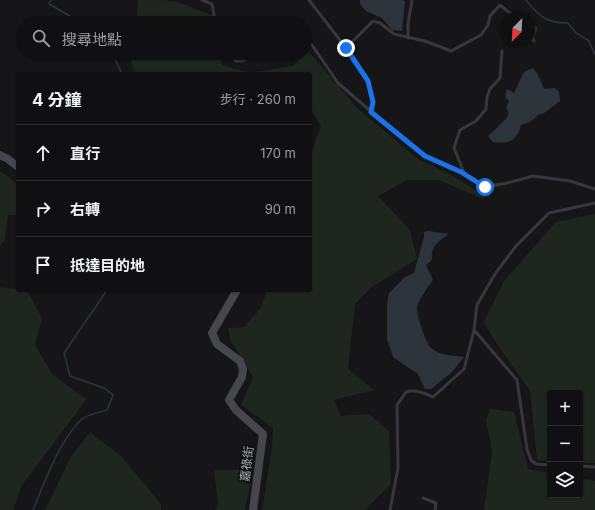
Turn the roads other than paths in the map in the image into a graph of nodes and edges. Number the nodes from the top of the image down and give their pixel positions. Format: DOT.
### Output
graph roads {
  1 [pos="202,0"];
  2 [pos="309,0"];
  3 [pos="412,0"];
  4 [pos="508,12"];
  5 [pos="214,16"];
  6 [pos="408,38"];
  7 [pos="312,45"];
  8 [pos="346,48"];
  9 [pos="502,51"];
  10 [pos="371,112"];
  11 [pos="0,154"];
  12 [pos="16,165"];
  13 [pos="464,175"];
  14 [pos="595,189"];
  15 [pos="595,203"];
  16 [pos="236,292"];
  17 [pos="474,330"];
  18 [pos="547,465"];
  19 [pos="583,466"];
  20 [pos="595,467"];
  21 [pos="423,498"];
  22 [pos="252,510"];
  23 [pos="390,510"];
  24 [pos="435,510"];
  1 -- 5 [label="lane"];
  2 -- 8 [label="lane"];
  3 -- 6 [label="lane"];
  4 -- 6 [label="lane"];
  6 -- 8 [label="lane"];
  7 -- 10 [label="lane"];
  8 -- 10 [label="lane"];
  9 -- 13 [label="lane"];
  10 -- 13 [label="lane"];
  11 -- 12 [label="street"];
  13 -- 14 [label="lane"];
  15 -- 17 [label="lane"];
  16 -- 22 [label="street, 嘉祿街"];
  17 -- 18 [label="lane"];
  17 -- 23 [label="lane"];
  19 -- 20 [label="lane"];
  21 -- 24 [label="lane"];
}
